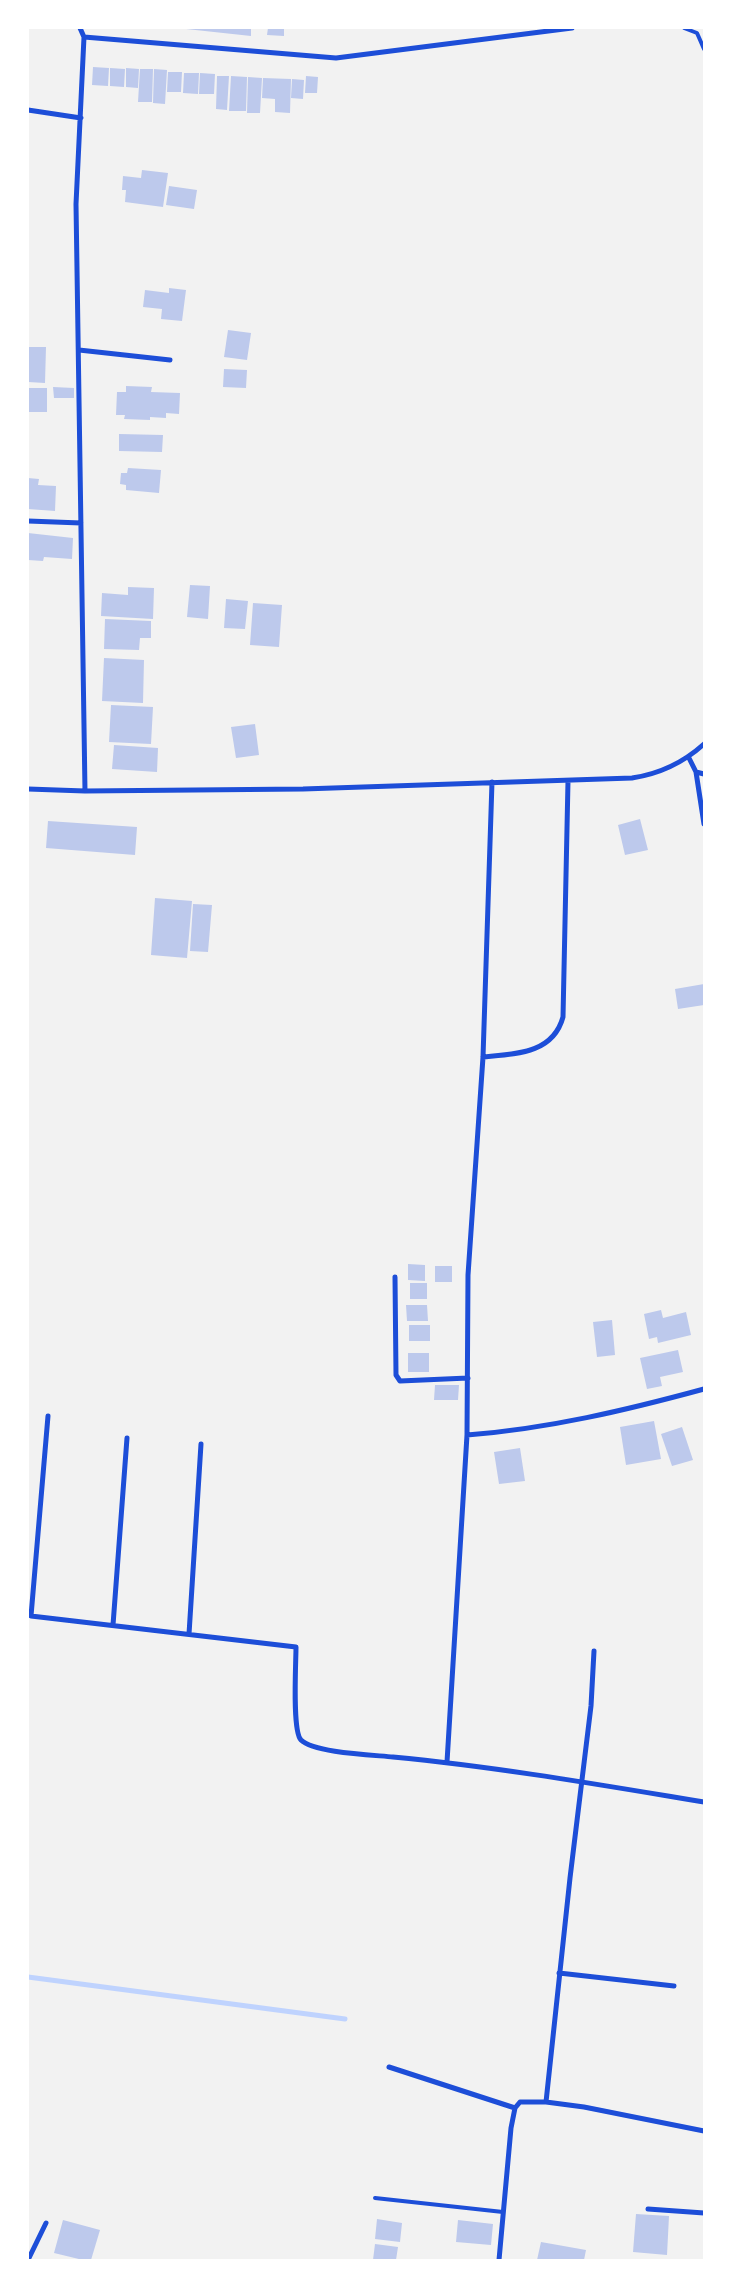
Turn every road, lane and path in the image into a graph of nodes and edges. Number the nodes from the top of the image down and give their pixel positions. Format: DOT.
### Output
graph roads {
  1 [pos="80,28"];
  2 [pos="572,28"];
  3 [pos="684,28"];
  4 [pos="84,37"];
  5 [pos="704,48"];
  6 [pos="28,110"];
  7 [pos="81,118"];
  8 [pos="79,350"];
  9 [pos="170,360"];
  10 [pos="28,521"];
  11 [pos="81,523"];
  12 [pos="704,744"];
  13 [pos="689,758"];
  14 [pos="696,772"];
  15 [pos="704,774"];
  16 [pos="568,781"];
  17 [pos="492,782"];
  18 [pos="28,789"];
  19 [pos="85,791"];
  20 [pos="704,824"];
  21 [pos="483,1057"];
  22 [pos="395,1276"];
  23 [pos="468,1378"];
  24 [pos="704,1390"];
  25 [pos="48,1416"];
  26 [pos="468,1435"];
  27 [pos="127,1438"];
  28 [pos="201,1444"];
  29 [pos="114,1625"];
  30 [pos="189,1634"];
  31 [pos="594,1652"];
  32 [pos="447,1762"];
  33 [pos="581,1782"];
  34 [pos="704,1802"];
  35 [pos="559,1973"];
  36 [pos="674,1986"];
  37 [pos="389,2067"];
  38 [pos="546,2102"];
  39 [pos="515,2108"];
  40 [pos="704,2131"];
  41 [pos="375,2198"];
  42 [pos="648,2209"];
  43 [pos="503,2212"];
  44 [pos="704,2213"];
  45 [pos="46,2223"];
  46 [pos="28,2260"];
  47 [pos="499,2260"];
  1 -- 4 [label="street"];
  2 -- 4 [label="street"];
  3 -- 5 [label="lane"];
  4 -- 7 [label="street"];
  6 -- 7 [label="street"];
  7 -- 8 [label="street"];
  8 -- 9 [label="street"];
  8 -- 11 [label="street"];
  10 -- 11 [label="street"];
  11 -- 19 [label="street"];
  12 -- 13 [label="street"];
  13 -- 14 [label="street"];
  13 -- 16 [label="street"];
  14 -- 15 [label="street"];
  14 -- 20 [label="street"];
  16 -- 17 [label="street"];
  16 -- 21 [label="street"];
  17 -- 19 [label="street"];
  17 -- 21 [label="street"];
  18 -- 19 [label="street"];
  21 -- 23 [label="street"];
  22 -- 23 [label="street"];
  23 -- 26 [label="street"];
  24 -- 26 [label="street"];
  25 -- 29 [label="street"];
  26 -- 32 [label="street"];
  27 -- 29 [label="street"];
  28 -- 30 [label="street"];
  29 -- 30 [label="street"];
  30 -- 32 [label="street"];
  31 -- 33 [label="street"];
  32 -- 33 [label="street"];
  33 -- 34 [label="street"];
  33 -- 35 [label="street"];
  35 -- 36 [label="street"];
  35 -- 38 [label="street"];
  37 -- 39 [label="street"];
  38 -- 39 [label="street"];
  38 -- 40 [label="street"];
  39 -- 43 [label="street"];
  41 -- 43 [label="lane"];
  42 -- 44 [label="street"];
  43 -- 47 [label="street"];
  45 -- 46 [label="street"];
}
